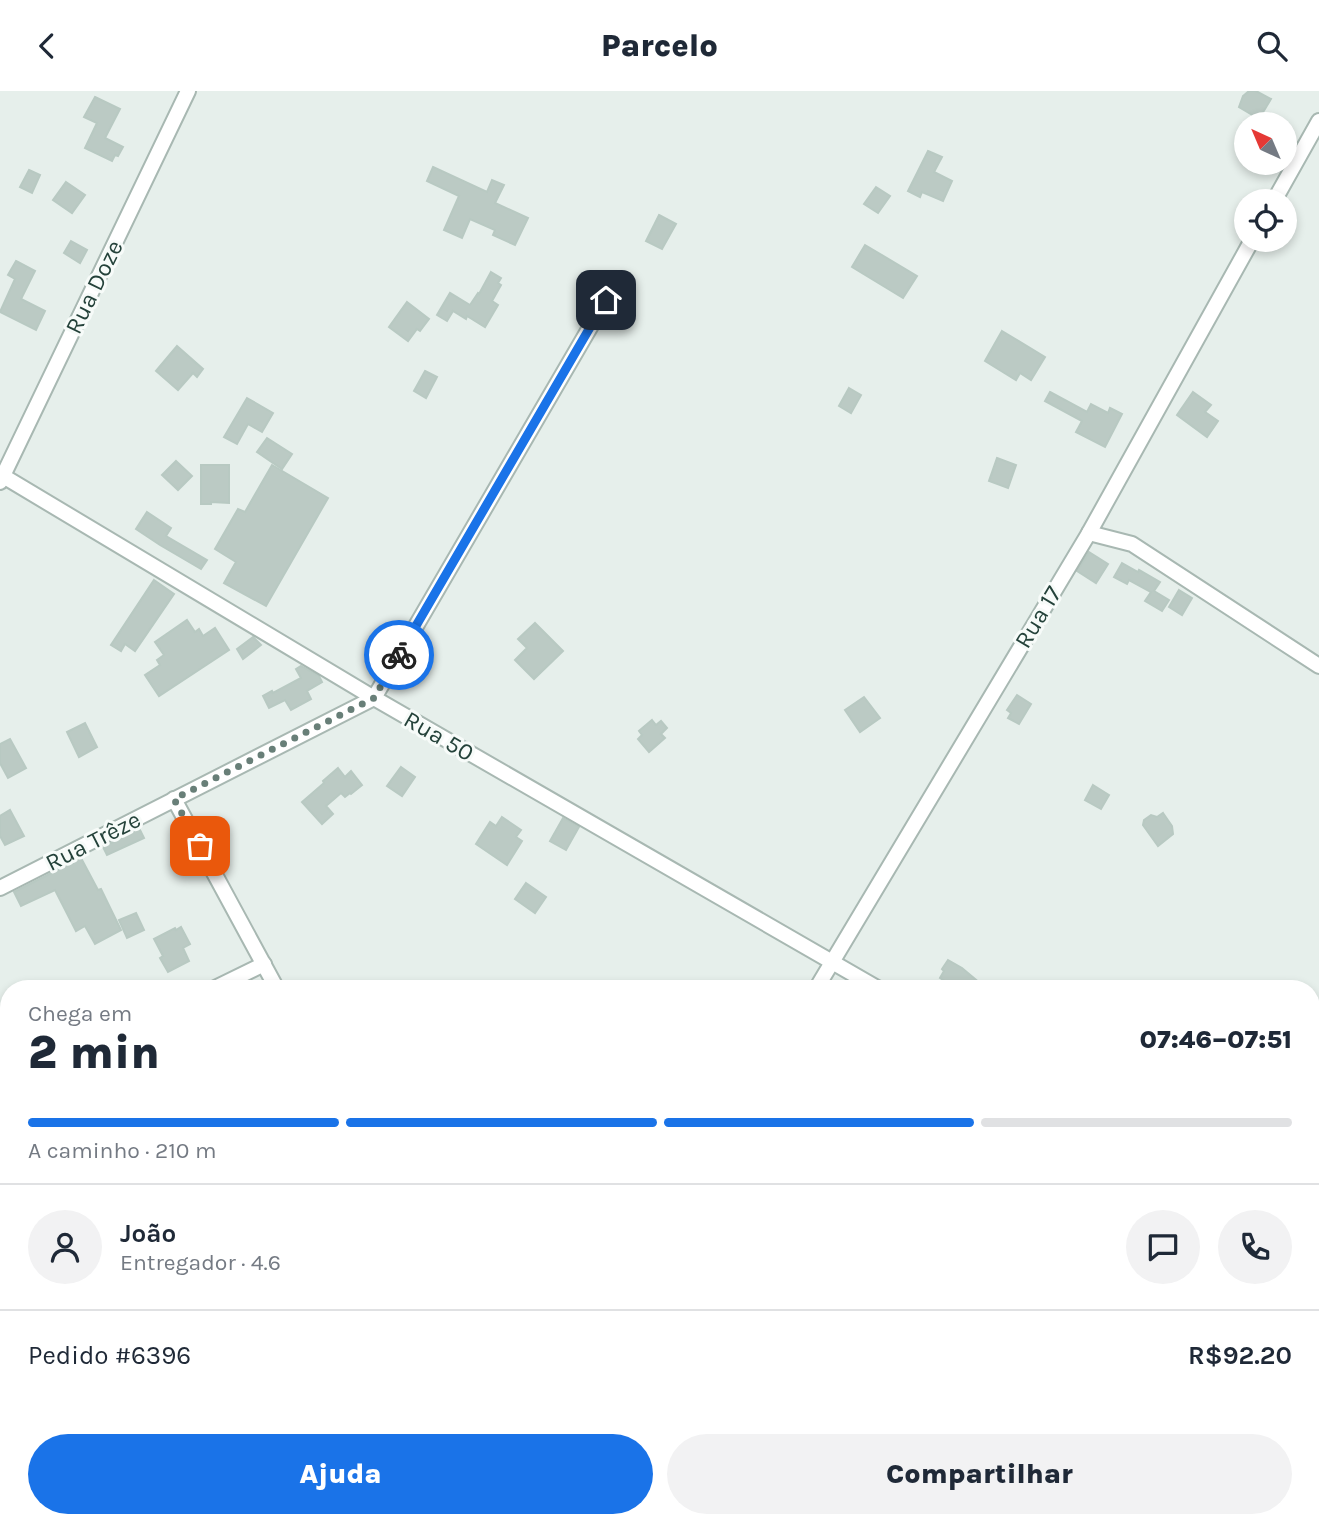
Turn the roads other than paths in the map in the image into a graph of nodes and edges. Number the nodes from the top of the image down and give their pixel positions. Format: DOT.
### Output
graph roads {
  1 [pos="188,91"];
  2 [pos="1319,121"];
  3 [pos="1281,189"];
  4 [pos="1245,252"];
  5 [pos="606,300"];
  6 [pos="1,479"];
  7 [pos="1089,533"];
  8 [pos="1319,667"];
  9 [pos="374,698"];
  10 [pos="174,799"];
  11 [pos="0,888"];
  12 [pos="832,961"];
  13 [pos="264,964"];
  14 [pos="232,980"];
  15 [pos="272,980"];
  16 [pos="821,980"];
  17 [pos="864,980"];
  1 -- 6 [label="street, Rua Doze"];
  2 -- 3 [label="street"];
  4 -- 7 [label="street, Rua 17"];
  5 -- 9 [label="street"];
  6 -- 9 [label="street, Rua 50"];
  7 -- 8 [label="street"];
  7 -- 12 [label="street, Rua 17"];
  9 -- 10 [label="street, Rua Trêze"];
  9 -- 12 [label="street, Rua 50"];
  10 -- 11 [label="street, Rua Trêze"];
  10 -- 13 [label="street"];
  12 -- 16 [label="street, Rua 17"];
  12 -- 17 [label="street, Rua 50"];
  13 -- 14 [label="street"];
  13 -- 15 [label="street"];
}
